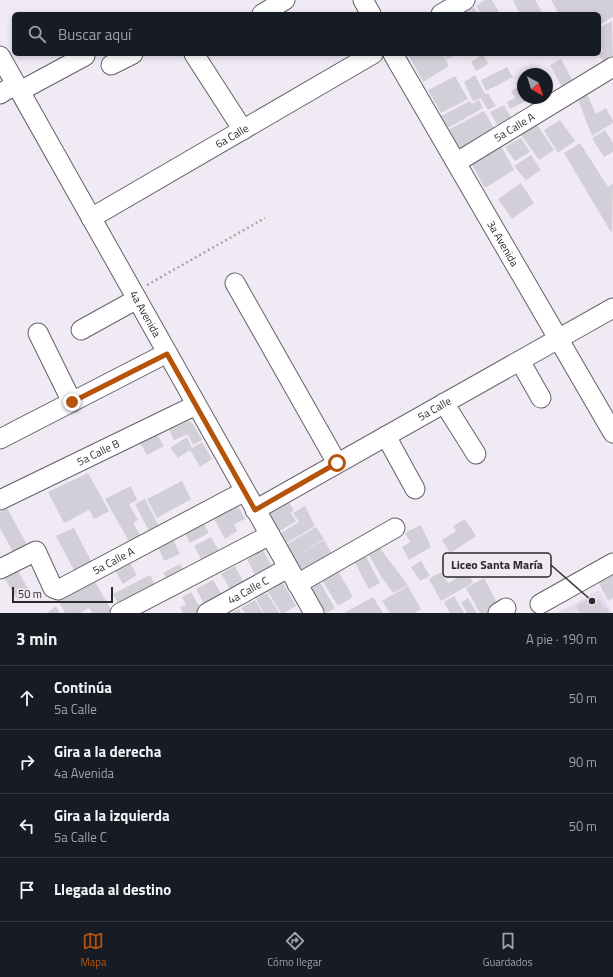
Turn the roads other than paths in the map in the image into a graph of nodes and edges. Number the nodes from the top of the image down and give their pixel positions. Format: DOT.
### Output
graph roads {
  1 [pos="285,0"];
  2 [pos="363,0"];
  3 [pos="465,0"];
  4 [pos="265,12"];
  5 [pos="370,12"];
  6 [pos="444,12"];
  7 [pos="0,56"];
  8 [pos="85,56"];
  9 [pos="129,56"];
  10 [pos="195,56"];
  11 [pos="370,56"];
  12 [pos="394,56"];
  13 [pos="111,65"];
  14 [pos="613,67"];
  15 [pos="10,86"];
  16 [pos="243,130"];
  17 [pos="457,162"];
  18 [pos="91,218"];
  19 [pos="235,283"];
  20 [pos="135,296"];
  21 [pos="613,308"];
  22 [pos="81,330"];
  23 [pos="38,333"];
  24 [pos="559,339"];
  25 [pos="167,354"];
  26 [pos="520,361"];
  27 [pos="541,398"];
  28 [pos="72,402"];
  29 [pos="444,403"];
  30 [pos="196,405"];
  31 [pos="613,433"];
  32 [pos="386,436"];
  33 [pos="0,439"];
  34 [pos="476,454"];
  35 [pos="337,463"];
  36 [pos="415,489"];
  37 [pos="245,491"];
  38 [pos="0,500"];
  39 [pos="255,510"];
  40 [pos="395,528"];
  41 [pos="270,535"];
  42 [pos="613,563"];
  43 [pos="0,569"];
  44 [pos="293,576"];
  45 [pos="540,604"];
  46 [pos="120,613"];
  47 [pos="207,613"];
  48 [pos="314,613"];
  1 -- 4 [label="street"];
  2 -- 5 [label="street"];
  3 -- 6 [label="street"];
  7 -- 15 [label="street, 4a Avenida"];
  8 -- 15 [label="street"];
  9 -- 13 [label="street"];
  10 -- 16 [label="street"];
  11 -- 16 [label="street, 6a Calle"];
  12 -- 17 [label="street, 3a Avenida"];
  14 -- 17 [label="street, 5a Calle A"];
  15 -- 18 [label="street, 4a Avenida"];
  16 -- 18 [label="street, 6a Calle"];
  17 -- 24 [label="street, 3a Avenida"];
  18 -- 20 [label="street, 4a Avenida"];
  19 -- 35 [label="street"];
  20 -- 22 [label="street"];
  20 -- 25 [label="street, 4a Avenida"];
  21 -- 24 [label="street, 5a Calle"];
  23 -- 28 [label="street"];
  24 -- 26 [label="street, 5a Calle"];
  24 -- 31 [label="street, 3a Avenida"];
  25 -- 28 [label="street"];
  25 -- 30 [label="street, 4a Avenida"];
  26 -- 27 [label="street"];
  26 -- 29 [label="street, 5a Calle"];
  28 -- 33 [label="street"];
  29 -- 32 [label="street, 5a Calle"];
  29 -- 34 [label="street"];
  30 -- 37 [label="street, 4a Avenida"];
  30 -- 38 [label="street, 5a Calle B"];
  32 -- 35 [label="street, 5a Calle"];
  32 -- 36 [label="street"];
  35 -- 39 [label="street, 5a Calle"];
  37 -- 39 [label="street, 4a Avenida"];
  37 -- 43 [label="street, 5a Calle A"];
  39 -- 41 [label="street, 4a Avenida"];
  40 -- 44 [label="street, 4a Calle C"];
  41 -- 44 [label="street, 4a Avenida"];
  41 -- 46 [label="street"];
  42 -- 45 [label="street"];
  44 -- 47 [label="street, 4a Calle C"];
  44 -- 48 [label="street, 4a Avenida"];
}
